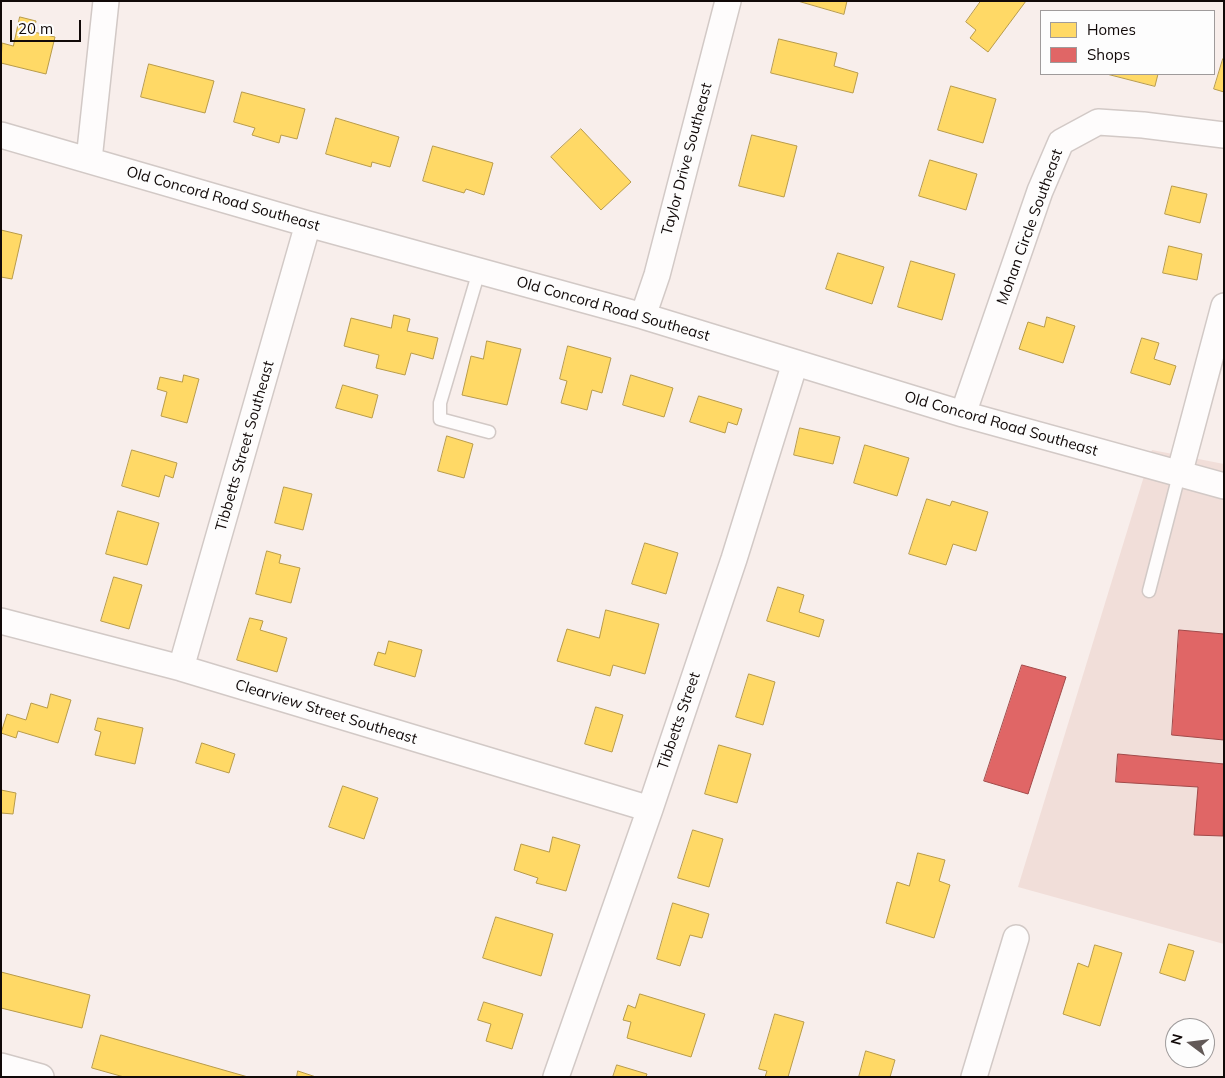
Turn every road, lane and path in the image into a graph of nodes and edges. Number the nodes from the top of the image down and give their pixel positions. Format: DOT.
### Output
graph roads {
  1 [pos="106,1"];
  2 [pos="728,1"];
  3 [pos="1,135"];
  4 [pos="1224,135"];
  5 [pos="89,160"];
  6 [pos="308,224"];
  7 [pos="479,271"];
  8 [pos="1224,306"];
  9 [pos="643,316"];
  10 [pos="795,363"];
  11 [pos="963,414"];
  12 [pos="489,432"];
  13 [pos="1179,475"];
  14 [pos="1224,486"];
  15 [pos="1149,591"];
  16 [pos="1,621"];
  17 [pos="181,668"];
  18 [pos="650,809"];
  19 [pos="1016,938"];
  20 [pos="1,1066"];
  21 [pos="42,1077"];
  22 [pos="556,1077"];
  23 [pos="974,1077"];
  1 -- 5 [label="street"];
  2 -- 9 [label="street, Taylor Drive Southeast"];
  3 -- 5 [label="street, Old Concord Road Southeast"];
  4 -- 11 [label="street, Mohan Circle Southeast"];
  5 -- 6 [label="street, Old Concord Road Southeast"];
  6 -- 7 [label="street, Old Concord Road Southeast"];
  6 -- 17 [label="street, Tibbetts Street Southeast"];
  7 -- 9 [label="street, Old Concord Road Southeast"];
  7 -- 12 [label="lane"];
  8 -- 13 [label="street"];
  9 -- 10 [label="street, Old Concord Road Southeast"];
  10 -- 11 [label="street, Old Concord Road Southeast"];
  10 -- 18 [label="street, Tibbetts Street"];
  11 -- 13 [label="street, Old Concord Road Southeast"];
  13 -- 14 [label="street, Old Concord Road Southeast"];
  13 -- 15 [label="lane"];
  16 -- 17 [label="street, Clearview Street Southeast"];
  17 -- 18 [label="street, Clearview Street Southeast"];
  18 -- 22 [label="street, Tibbetts Street"];
  19 -- 23 [label="street"];
  20 -- 21 [label="street"];
}
